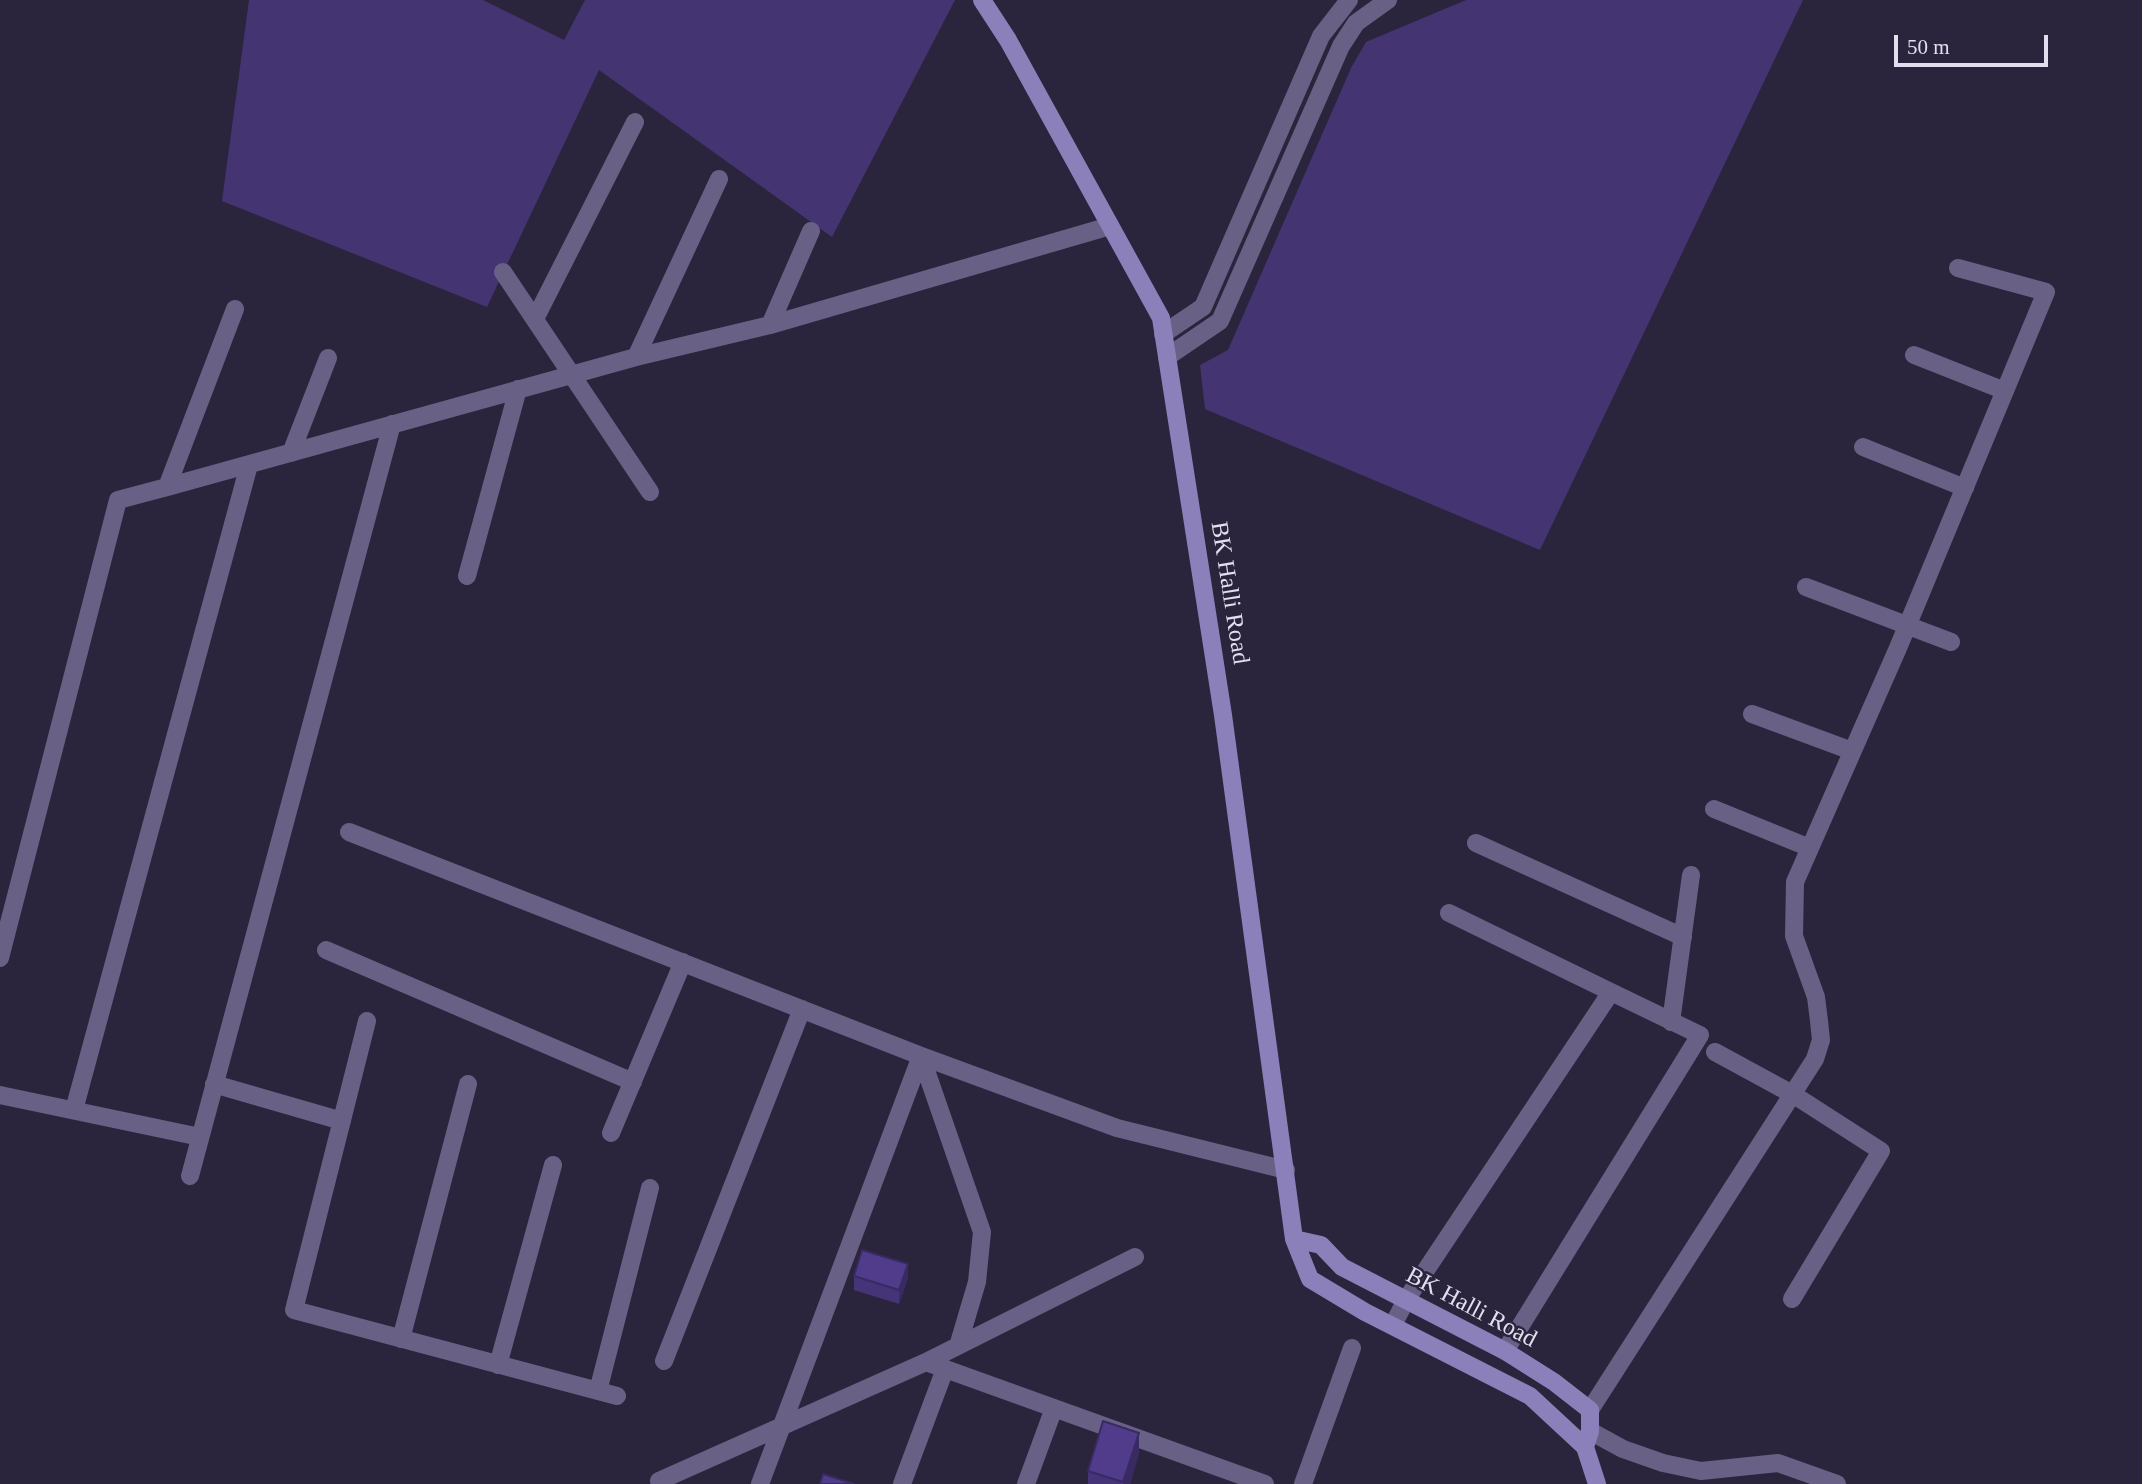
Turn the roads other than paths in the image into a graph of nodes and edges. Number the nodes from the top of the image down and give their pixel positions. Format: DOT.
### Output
graph roads {
  1 [pos="982,0"];
  2 [pos="1349,0"];
  3 [pos="1388,0"];
  4 [pos="635,122"];
  5 [pos="719,178"];
  6 [pos="1110,226"];
  7 [pos="811,231"];
  8 [pos="1958,268"];
  9 [pos="503,272"];
  10 [pos="235,309"];
  11 [pos="536,320"];
  12 [pos="770,325"];
  13 [pos="1163,334"];
  14 [pos="1914,355"];
  15 [pos="636,357"];
  16 [pos="1167,357"];
  17 [pos="328,358"];
  18 [pos="572,374"];
  19 [pos="518,389"];
  20 [pos="2005,391"];
  21 [pos="392,424"];
  22 [pos="1863,447"];
  23 [pos="290,453"];
  24 [pos="249,466"];
  25 [pos="167,487"];
  26 [pos="1965,488"];
  27 [pos="650,492"];
  28 [pos="467,576"];
  29 [pos="1806,587"];
  30 [pos="1908,624"];
  31 [pos="1951,642"];
  32 [pos="1752,714"];
  33 [pos="1852,751"];
  34 [pos="1714,809"];
  35 [pos="349,832"];
  36 [pos="1476,843"];
  37 [pos="1810,848"];
  38 [pos="1691,875"];
  39 [pos="1449,913"];
  40 [pos="1683,937"];
  41 [pos="326,950"];
  42 [pos="0,958"];
  43 [pos="683,962"];
  44 [pos="1611,992"];
  45 [pos="802,1009"];
  46 [pos="367,1021"];
  47 [pos="1671,1022"];
  48 [pos="1715,1052"];
  49 [pos="921,1056"];
  50 [pos="633,1082"];
  51 [pos="214,1084"];
  52 [pos="467,1084"];
  53 [pos="0,1095"];
  54 [pos="1794,1095"];
  55 [pos="74,1110"];
  56 [pos="342,1121"];
  57 [pos="611,1133"];
  58 [pos="200,1137"];
  59 [pos="553,1166"];
  60 [pos="1286,1170"];
  61 [pos="190,1176"];
  62 [pos="650,1188"];
  63 [pos="1294,1239"];
  64 [pos="1135,1257"];
  65 [pos="1406,1300"];
  66 [pos="1792,1300"];
  67 [pos="1393,1325"];
  68 [pos="401,1339"];
  69 [pos="958,1346"];
  70 [pos="1352,1348"];
  71 [pos="1505,1351"];
  72 [pos="664,1361"];
  73 [pos="926,1362"];
  74 [pos="498,1364"];
  75 [pos="945,1369"];
  76 [pos="598,1391"];
  77 [pos="617,1396"];
  78 [pos="1054,1408"];
  79 [pos="1590,1410"];
  80 [pos="782,1426"];
  81 [pos="1588,1439"];
  82 [pos="659,1481"];
  83 [pos="760,1484"];
  84 [pos="902,1484"];
  85 [pos="1026,1484"];
  86 [pos="1265,1484"];
  87 [pos="1303,1484"];
  88 [pos="1597,1484"];
  89 [pos="1837,1484"];
  1 -- 6 [label="main road, BK Halli Road"];
  2 -- 13 [label="street"];
  3 -- 16 [label="street"];
  4 -- 11 [label="street"];
  5 -- 15 [label="street"];
  6 -- 12 [label="street"];
  6 -- 13 [label="main road, BK Halli Road"];
  7 -- 12 [label="street"];
  8 -- 20 [label="street"];
  9 -- 11 [label="street"];
  10 -- 25 [label="street"];
  11 -- 18 [label="street"];
  12 -- 15 [label="street"];
  13 -- 16 [label="main road, BK Halli Road"];
  14 -- 20 [label="street"];
  15 -- 18 [label="street"];
  16 -- 60 [label="main road, BK Halli Road"];
  17 -- 23 [label="street"];
  18 -- 19 [label="street"];
  18 -- 27 [label="street"];
  19 -- 21 [label="street"];
  19 -- 28 [label="street"];
  20 -- 26 [label="street"];
  21 -- 23 [label="street"];
  21 -- 51 [label="street"];
  22 -- 26 [label="street"];
  23 -- 24 [label="street"];
  24 -- 25 [label="street"];
  24 -- 55 [label="street"];
  25 -- 42 [label="street"];
  26 -- 30 [label="street"];
  29 -- 30 [label="street"];
  30 -- 31 [label="street"];
  30 -- 33 [label="street"];
  32 -- 33 [label="street"];
  33 -- 37 [label="street"];
  34 -- 37 [label="street"];
  35 -- 43 [label="street"];
  36 -- 40 [label="street"];
  37 -- 54 [label="street"];
  38 -- 40 [label="street"];
  39 -- 44 [label="street"];
  40 -- 47 [label="street"];
  41 -- 50 [label="street"];
  43 -- 45 [label="street"];
  43 -- 50 [label="street"];
  44 -- 47 [label="street"];
  44 -- 65 [label="street"];
  45 -- 49 [label="street"];
  45 -- 72 [label="street"];
  46 -- 56 [label="street"];
  47 -- 71 [label="street"];
  48 -- 54 [label="street"];
  49 -- 60 [label="street"];
  49 -- 69 [label="street"];
  49 -- 80 [label="street"];
  50 -- 57 [label="street"];
  51 -- 56 [label="street"];
  51 -- 58 [label="street"];
  52 -- 68 [label="street"];
  53 -- 55 [label="street"];
  54 -- 66 [label="street"];
  54 -- 79 [label="street"];
  55 -- 58 [label="street"];
  56 -- 68 [label="street"];
  58 -- 61 [label="street"];
  59 -- 74 [label="street"];
  60 -- 63 [label="main road, BK Halli Road"];
  62 -- 76 [label="street"];
  63 -- 65 [label="main road, BK Halli Road"];
  63 -- 67 [label="main road, BK Halli Road"];
  64 -- 69 [label="street"];
  65 -- 67 [label="street"];
  65 -- 71 [label="main road, BK Halli Road"];
  67 -- 81 [label="main road, BK Halli Road"];
  68 -- 74 [label="street"];
  69 -- 73 [label="street"];
  70 -- 87 [label="street"];
  71 -- 79 [label="main road, BK Halli Road"];
  73 -- 75 [label="street"];
  73 -- 80 [label="street"];
  74 -- 76 [label="street"];
  75 -- 78 [label="street"];
  75 -- 84 [label="street"];
  76 -- 77 [label="street"];
  78 -- 85 [label="street"];
  78 -- 86 [label="street"];
  79 -- 81 [label="main road, BK Halli Road"];
  80 -- 82 [label="street"];
  80 -- 83 [label="street"];
  81 -- 88 [label="main road, BK Halli Road"];
  81 -- 89 [label="street"];
}
